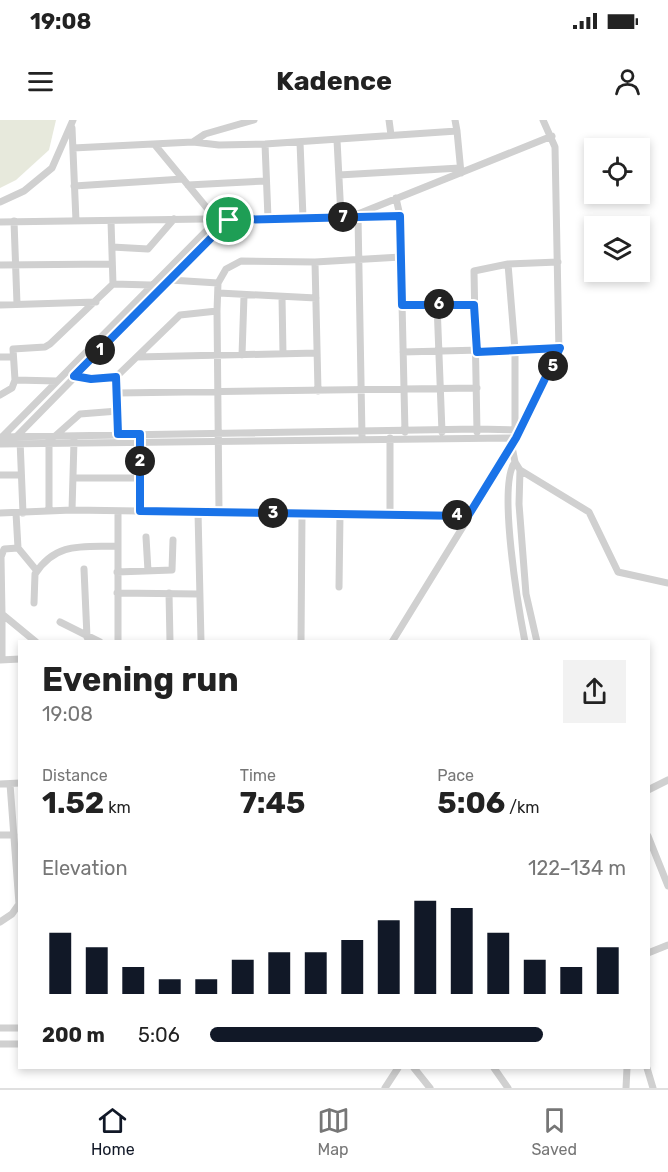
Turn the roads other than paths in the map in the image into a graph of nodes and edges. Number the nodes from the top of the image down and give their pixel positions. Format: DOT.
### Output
graph roads {
  1 [pos="254,120"];
  2 [pos="389,120"];
  3 [pos="455,120"];
  4 [pos="543,120"];
  5 [pos="72,121"];
  6 [pos="457,131"];
  7 [pos="391,135"];
  8 [pos="552,136"];
  9 [pos="337,140"];
  10 [pos="193,142"];
  11 [pos="300,142"];
  12 [pos="265,144"];
  13 [pos="155,145"];
  14 [pos="73,148"];
  15 [pos="460,170"];
  16 [pos="339,175"];
  17 [pos="266,181"];
  18 [pos="185,182"];
  19 [pos="74,186"];
  20 [pos="396,198"];
  21 [pos="0,201"];
  22 [pos="400,216"];
  23 [pos="341,217"];
  24 [pos="354,217"];
  25 [pos="268,218"];
  26 [pos="303,218"];
  27 [pos="174,219"];
  28 [pos="216,219"];
  29 [pos="229,220"];
  30 [pos="14,221"];
  31 [pos="76,221"];
  32 [pos="111,221"];
  33 [pos="0,222"];
  34 [pos="112,247"];
  35 [pos="401,257"];
  36 [pos="361,260"];
  37 [pos="315,262"];
  38 [pos="558,262"];
  39 [pos="112,264"];
  40 [pos="508,264"];
  41 [pos="0,265"];
  42 [pos="16,265"];
  43 [pos="158,278"];
  44 [pos="167,283"];
  45 [pos="218,283"];
  46 [pos="113,284"];
  47 [pos="151,285"];
  48 [pos="219,294"];
  49 [pos="244,296"];
  50 [pos="282,297"];
  51 [pos="316,298"];
  52 [pos="96,302"];
  53 [pos="17,304"];
  54 [pos="437,304"];
  55 [pos="0,305"];
  56 [pos="402,305"];
  57 [pos="474,305"];
  58 [pos="217,311"];
  59 [pos="560,348"];
  60 [pos="440,351"];
  61 [pos="515,351"];
  62 [pos="403,352"];
  63 [pos="477,352"];
  64 [pos="317,353"];
  65 [pos="283,354"];
  66 [pos="242,355"];
  67 [pos="218,356"];
  68 [pos="0,357"];
  69 [pos="11,357"];
  70 [pos="136,357"];
  71 [pos="69,377"];
  72 [pos="116,377"];
  73 [pos="15,381"];
  74 [pos="57,381"];
  75 [pos="441,387"];
  76 [pos="477,388"];
  77 [pos="404,389"];
  78 [pos="362,390"];
  79 [pos="217,391"];
  80 [pos="318,391"];
  81 [pos="117,393"];
  82 [pos="0,395"];
  83 [pos="118,411"];
  84 [pos="442,429"];
  85 [pos="477,429"];
  86 [pos="518,430"];
  87 [pos="118,434"];
  88 [pos="140,434"];
  89 [pos="405,434"];
  90 [pos="362,435"];
  91 [pos="219,438"];
  92 [pos="390,438"];
  93 [pos="442,438"];
  94 [pos="477,438"];
  95 [pos="516,438"];
  96 [pos="51,439"];
  97 [pos="1,440"];
  98 [pos="18,440"];
  99 [pos="74,440"];
  100 [pos="140,444"];
  101 [pos="512,447"];
  102 [pos="515,462"];
  103 [pos="520,470"];
  104 [pos="0,475"];
  105 [pos="21,475"];
  106 [pos="74,478"];
  107 [pos="140,478"];
  108 [pos="72,510"];
  109 [pos="49,511"];
  110 [pos="140,511"];
  111 [pos="219,511"];
  112 [pos="118,512"];
  113 [pos="198,512"];
  114 [pos="0,513"];
  115 [pos="20,513"];
  116 [pos="302,513"];
  117 [pos="390,513"];
  118 [pos="340,515"];
  119 [pos="468,516"];
  120 [pos="146,537"];
  121 [pos="172,540"];
  122 [pos="117,546"];
  123 [pos="18,548"];
  124 [pos="84,569"];
  125 [pos="38,571"];
  126 [pos="148,571"];
  127 [pos="117,572"];
  128 [pos="1,573"];
  129 [pos="668,583"];
  130 [pos="339,587"];
  131 [pos="117,593"];
  132 [pos="169,593"];
  133 [pos="198,594"];
  134 [pos="34,603"];
  135 [pos="2,614"];
  136 [pos="60,622"];
  137 [pos="87,637"];
  138 [pos="34,640"];
  139 [pos="95,640"];
  140 [pos="118,640"];
  141 [pos="170,640"];
  142 [pos="201,640"];
  143 [pos="301,640"];
  144 [pos="393,640"];
  145 [pos="525,640"];
  146 [pos="537,640"];
  147 [pos="18,659"];
  148 [pos="1,660"];
  149 [pos="668,780"];
  150 [pos="18,783"];
  151 [pos="0,784"];
  152 [pos="10,784"];
  153 [pos="650,789"];
  154 [pos="15,835"];
  155 [pos="0,836"];
  156 [pos="650,841"];
  157 [pos="668,886"];
  158 [pos="18,887"];
  159 [pos="18,905"];
  160 [pos="0,922"];
  161 [pos="668,945"];
  162 [pos="650,952"];
  163 [pos="0,1028"];
  164 [pos="18,1028"];
  165 [pos="0,1044"];
  166 [pos="18,1044"];
  167 [pos="397,1069"];
  168 [pos="415,1069"];
  169 [pos="495,1069"];
  170 [pos="627,1069"];
  171 [pos="647,1069"];
  172 [pos="385,1088"];
  173 [pos="430,1088"];
  174 [pos="508,1088"];
  175 [pos="626,1088"];
  176 [pos="652,1088"];
  1 -- 10 [label="street"];
  2 -- 7 [label="street"];
  3 -- 6 [label="street"];
  4 -- 8 [label="street"];
  5 -- 14 [label="street"];
  5 -- 21 [label="street"];
  6 -- 7 [label="street"];
  6 -- 15 [label="street"];
  7 -- 9 [label="street"];
  8 -- 15 [label="street"];
  8 -- 38 [label="street"];
  9 -- 11 [label="street"];
  9 -- 16 [label="street"];
  10 -- 12 [label="street"];
  10 -- 13 [label="street"];
  11 -- 12 [label="street"];
  11 -- 26 [label="street"];
  12 -- 17 [label="street"];
  13 -- 14 [label="street"];
  13 -- 18 [label="street"];
  14 -- 19 [label="street"];
  15 -- 16 [label="street"];
  15 -- 20 [label="street"];
  16 -- 23 [label="street"];
  17 -- 18 [label="street"];
  17 -- 25 [label="street"];
  18 -- 19 [label="street"];
  18 -- 28 [label="street"];
  19 -- 31 [label="street"];
  20 -- 22 [label="street"];
  20 -- 24 [label="street"];
  22 -- 24 [label="street"];
  22 -- 35 [label="street"];
  23 -- 24 [label="street"];
  23 -- 26 [label="street"];
  24 -- 36 [label="street"];
  25 -- 26 [label="street"];
  25 -- 29 [label="street"];
  27 -- 28 [label="street"];
  27 -- 32 [label="street"];
  27 -- 34 [label="street"];
  28 -- 29 [label="street"];
  28 -- 43 [label="street"];
  29 -- 44 [label="street"];
  30 -- 31 [label="street"];
  30 -- 33 [label="street"];
  30 -- 42 [label="street"];
  31 -- 32 [label="street"];
  32 -- 34 [label="street"];
  34 -- 39 [label="street"];
  35 -- 36 [label="street"];
  35 -- 56 [label="street"];
  36 -- 37 [label="street"];
  36 -- 78 [label="street"];
  37 -- 45 [label="street"];
  37 -- 51 [label="street"];
  38 -- 40 [label="street"];
  38 -- 59 [label="street"];
  39 -- 42 [label="street"];
  39 -- 46 [label="street"];
  40 -- 57 [label="street"];
  40 -- 61 [label="street"];
  41 -- 42 [label="street"];
  42 -- 53 [label="street"];
  43 -- 44 [label="street"];
  43 -- 47 [label="street"];
  44 -- 45 [label="street"];
  44 -- 71 [label="street"];
  45 -- 48 [label="street"];
  46 -- 47 [label="street"];
  46 -- 52 [label="street"];
  47 -- 71 [label="street"];
  48 -- 49 [label="street"];
  48 -- 58 [label="street"];
  49 -- 50 [label="street"];
  49 -- 66 [label="street"];
  50 -- 51 [label="street"];
  50 -- 65 [label="street"];
  51 -- 64 [label="street"];
  52 -- 53 [label="street"];
  52 -- 69 [label="street"];
  53 -- 55 [label="street"];
  54 -- 56 [label="street"];
  54 -- 57 [label="street"];
  54 -- 60 [label="street"];
  56 -- 62 [label="street"];
  57 -- 63 [label="street"];
  58 -- 67 [label="street"];
  58 -- 70 [label="street"];
  59 -- 61 [label="street"];
  59 -- 86 [label="street"];
  60 -- 62 [label="street"];
  60 -- 63 [label="street"];
  60 -- 75 [label="street"];
  61 -- 63 [label="street"];
  61 -- 86 [label="street"];
  62 -- 77 [label="street"];
  63 -- 76 [label="street"];
  64 -- 65 [label="street"];
  64 -- 80 [label="street"];
  65 -- 66 [label="street"];
  66 -- 67 [label="street"];
  67 -- 70 [label="street"];
  67 -- 79 [label="street"];
  68 -- 69 [label="street"];
  69 -- 73 [label="street"];
  70 -- 72 [label="street"];
  71 -- 72 [label="street"];
  71 -- 74 [label="street"];
  71 -- 98 [label="street"];
  72 -- 81 [label="street"];
  73 -- 74 [label="street"];
  73 -- 82 [label="street"];
  74 -- 97 [label="street"];
  75 -- 76 [label="street"];
  75 -- 77 [label="street"];
  75 -- 84 [label="street"];
  76 -- 85 [label="street"];
  77 -- 78 [label="street"];
  77 -- 89 [label="street"];
  78 -- 80 [label="street"];
  78 -- 90 [label="street"];
  79 -- 80 [label="street"];
  79 -- 81 [label="street"];
  79 -- 91 [label="street"];
  81 -- 83 [label="street"];
  83 -- 87 [label="street"];
  83 -- 96 [label="street"];
  84 -- 85 [label="street"];
  84 -- 89 [label="street"];
  84 -- 93 [label="street"];
  85 -- 86 [label="street"];
  85 -- 94 [label="street"];
  86 -- 95 [label="street"];
  87 -- 88 [label="street"];
  87 -- 99 [label="street"];
  88 -- 91 [label="street"];
  88 -- 100 [label="street"];
  89 -- 90 [label="street"];
  89 -- 92 [label="street"];
  89 -- 93 [label="street"];
  90 -- 91 [label="street"];
  90 -- 92 [label="street"];
  91 -- 100 [label="street"];
  91 -- 111 [label="street"];
  92 -- 117 [label="street"];
  93 -- 94 [label="street"];
  94 -- 95 [label="street"];
  95 -- 101 [label="street"];
  96 -- 98 [label="street"];
  96 -- 99 [label="street"];
  96 -- 109 [label="street"];
  97 -- 98 [label="street"];
  98 -- 105 [label="street"];
  99 -- 100 [label="street"];
  99 -- 106 [label="street"];
  100 -- 107 [label="street"];
  101 -- 102 [label="street"];
  101 -- 119 [label="street"];
  102 -- 103 [label="street"];
  102 -- 145 [label="street"];
  103 -- 129 [label="street"];
  103 -- 146 [label="street"];
  104 -- 105 [label="street"];
  105 -- 115 [label="street"];
  106 -- 107 [label="street"];
  106 -- 108 [label="street"];
  107 -- 110 [label="street"];
  108 -- 109 [label="street"];
  108 -- 112 [label="street"];
  109 -- 115 [label="street"];
  110 -- 112 [label="street"];
  110 -- 113 [label="street"];
  111 -- 113 [label="street"];
  111 -- 116 [label="street"];
  112 -- 122 [label="street"];
  113 -- 133 [label="street"];
  114 -- 115 [label="street"];
  115 -- 123 [label="street"];
  116 -- 118 [label="street"];
  116 -- 143 [label="street"];
  117 -- 118 [label="street"];
  117 -- 119 [label="street"];
  118 -- 130 [label="street"];
  119 -- 144 [label="street"];
  120 -- 126 [label="street"];
  121 -- 126 [label="street"];
  122 -- 125 [label="street"];
  122 -- 127 [label="street"];
  123 -- 125 [label="street"];
  123 -- 128 [label="street"];
  124 -- 137 [label="street"];
  125 -- 134 [label="street"];
  126 -- 127 [label="street"];
  127 -- 131 [label="street"];
  128 -- 135 [label="street"];
  131 -- 132 [label="street"];
  131 -- 140 [label="street"];
  132 -- 133 [label="street"];
  132 -- 141 [label="street"];
  133 -- 142 [label="street"];
  135 -- 138 [label="street"];
  135 -- 148 [label="street"];
  136 -- 137 [label="street"];
  137 -- 139 [label="street"];
  147 -- 148 [label="street"];
  149 -- 153 [label="street"];
  150 -- 152 [label="street"];
  151 -- 152 [label="street"];
  152 -- 154 [label="street"];
  154 -- 155 [label="street"];
  154 -- 158 [label="street"];
  156 -- 157 [label="street"];
  159 -- 160 [label="street"];
  161 -- 162 [label="street"];
  163 -- 164 [label="street"];
  165 -- 166 [label="street"];
  167 -- 172 [label="street"];
  168 -- 173 [label="street"];
  169 -- 174 [label="street"];
  170 -- 175 [label="street"];
  171 -- 176 [label="street"];
}
